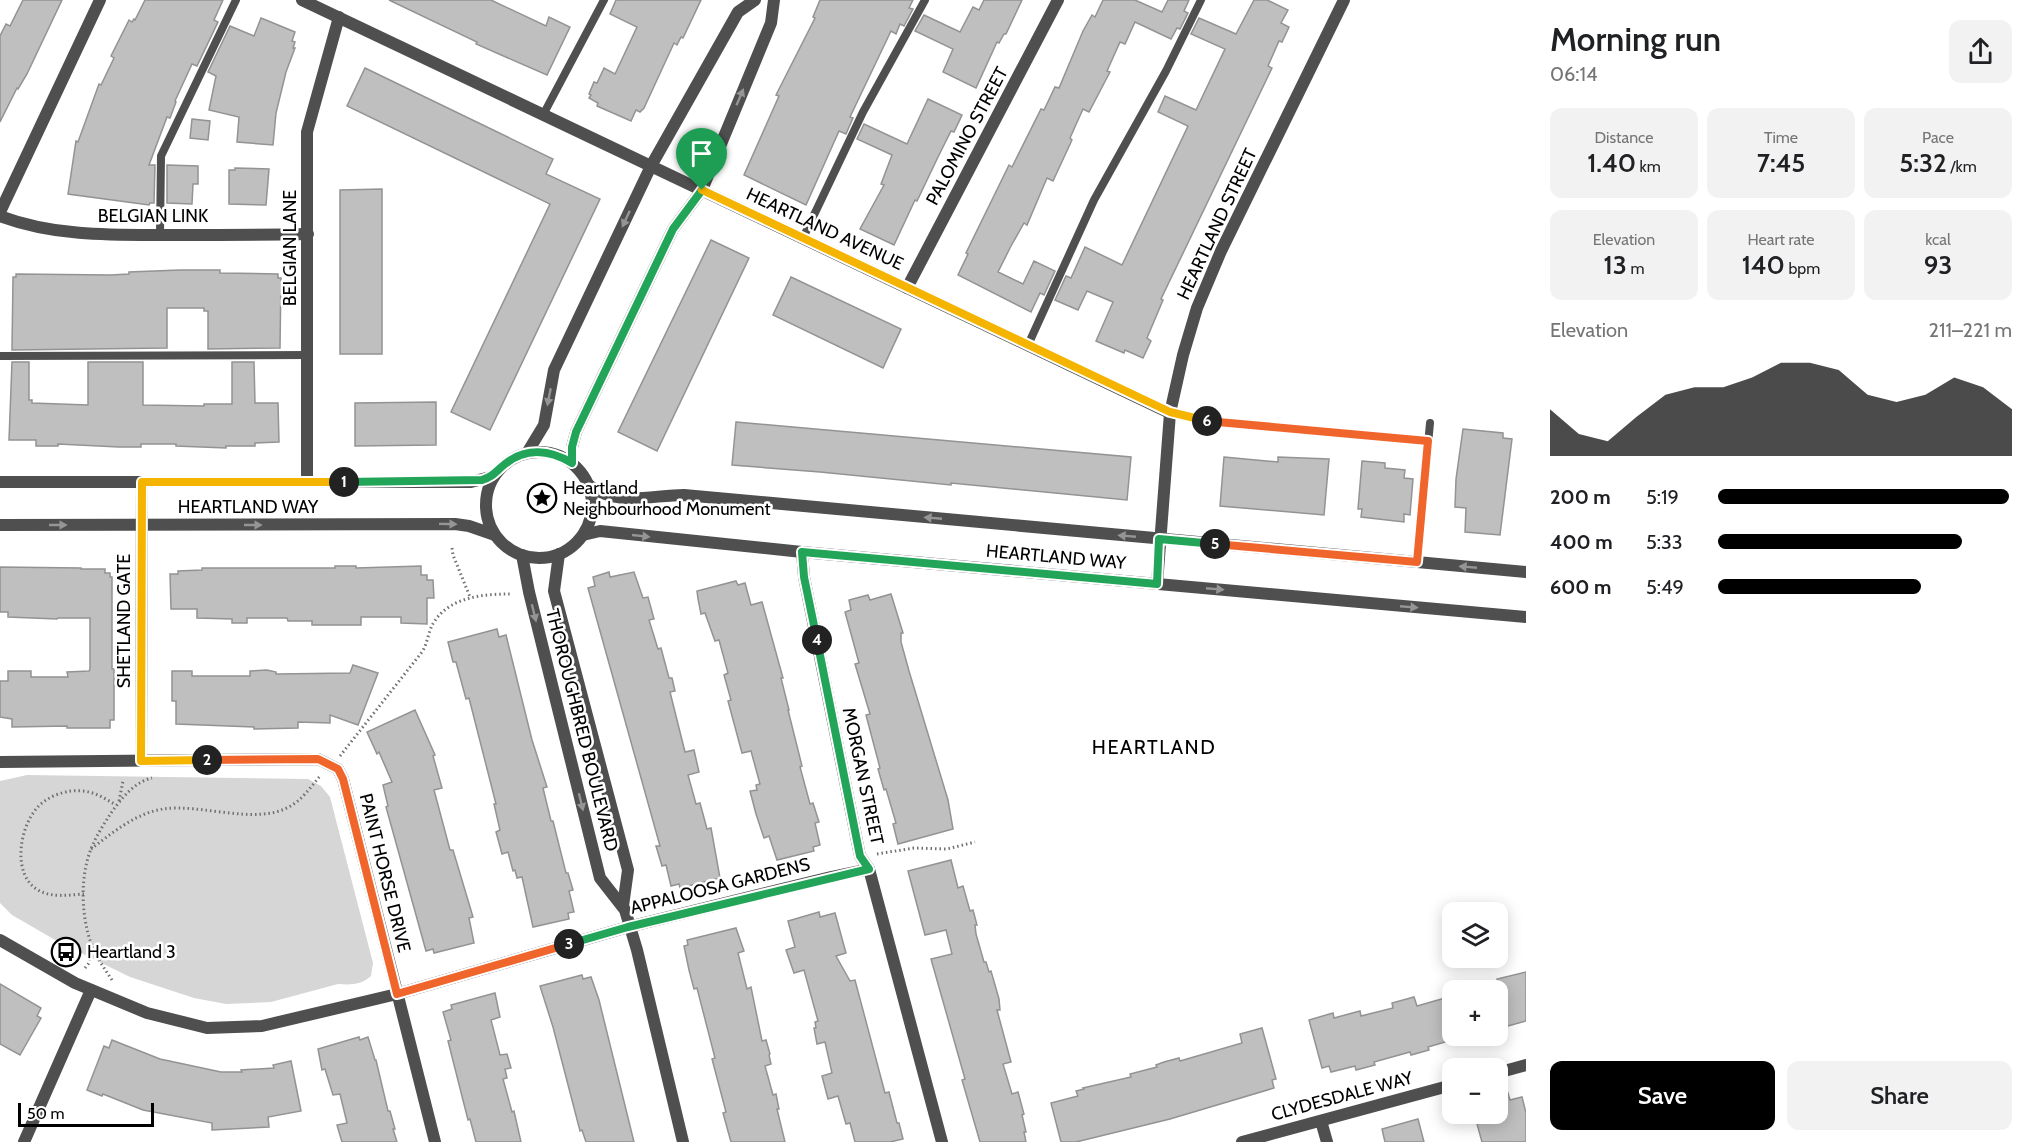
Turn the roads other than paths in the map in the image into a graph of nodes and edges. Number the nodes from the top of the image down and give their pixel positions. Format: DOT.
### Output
graph roads {
  1 [pos="100,0"];
  2 [pos="236,0"];
  3 [pos="302,0"];
  4 [pos="604,0"];
  5 [pos="755,0"];
  6 [pos="774,0"];
  7 [pos="925,0"];
  8 [pos="1058,0"];
  9 [pos="1201,0"];
  10 [pos="1344,0"];
  11 [pos="339,18"];
  12 [pos="543,115"];
  13 [pos="651,166"];
  14 [pos="702,190"];
  15 [pos="0,214"];
  16 [pos="308,234"];
  17 [pos="160,235"];
  18 [pos="803,238"];
  19 [pos="907,288"];
  20 [pos="1028,345"];
  21 [pos="309,355"];
  22 [pos="0,356"];
  23 [pos="1170,412"];
  24 [pos="1430,423"];
  25 [pos="1428,441"];
  26 [pos="527,453"];
  27 [pos="572,463"];
  28 [pos="494,476"];
  29 [pos="0,482"];
  30 [pos="142,482"];
  31 [pos="307,482"];
  32 [pos="589,485"];
  33 [pos="0,525"];
  34 [pos="142,525"];
  35 [pos="495,535"];
  36 [pos="583,535"];
  37 [pos="1159,539"];
  38 [pos="802,552"];
  39 [pos="559,554"];
  40 [pos="522,555"];
  41 [pos="1417,562"];
  42 [pos="1526,572"];
  43 [pos="1157,584"];
  44 [pos="1526,617"];
  45 [pos="141,761"];
  46 [pos="0,762"];
  47 [pos="869,869"];
  48 [pos="623,906"];
  49 [pos="628,927"];
  50 [pos="0,940"];
  51 [pos="92,990"];
  52 [pos="397,994"];
  53 [pos="1526,1065"];
  54 [pos="1508,1070"];
  55 [pos="1442,1088"];
  56 [pos="1322,1121"];
  57 [pos="24,1142"];
  58 [pos="435,1142"];
  59 [pos="683,1142"];
  60 [pos="942,1142"];
  61 [pos="1242,1142"];
  62 [pos="1327,1142"];
  1 -- 15 [label="street"];
  2 -- 17 [label="lane"];
  3 -- 11 [label="street, HEARTLAND AVENUE"];
  4 -- 12 [label="lane"];
  5 -- 13 [label="street"];
  14 -- 6 [label="street, one-way"];
  7 -- 18 [label="lane"];
  8 -- 19 [label="street, PALOMINO STREET"];
  9 -- 20 [label="lane"];
  10 -- 23 [label="street, HEARTLAND STREET"];
  11 -- 12 [label="street, HEARTLAND AVENUE"];
  11 -- 16 [label="street, BELGIAN LANE"];
  12 -- 13 [label="street, HEARTLAND AVENUE"];
  13 -- 14 [label="street, HEARTLAND AVENUE"];
  13 -- 26 [label="street, one-way"];
  14 -- 18 [label="street, HEARTLAND AVENUE"];
  14 -- 27 [label="street"];
  15 -- 17 [label="street, BELGIAN LINK"];
  16 -- 17 [label="street, BELGIAN LINK"];
  16 -- 21 [label="street, BELGIAN LANE"];
  18 -- 19 [label="street, HEARTLAND AVENUE"];
  19 -- 20 [label="street, HEARTLAND AVENUE"];
  20 -- 23 [label="street, HEARTLAND AVENUE"];
  21 -- 22 [label="lane"];
  21 -- 31 [label="street, BELGIAN LANE"];
  23 -- 25 [label="lane"];
  23 -- 37 [label="street, HEARTLAND STREET"];
  24 -- 25 [label="lane"];
  25 -- 41 [label="lane"];
  26 -- 27 [label="street"];
  26 -- 28 [label="street"];
  27 -- 32 [label="street"];
  28 -- 31 [label="street, HEARTLAND WAY"];
  28 -- 35 [label="street"];
  29 -- 30 [label="street, HEARTLAND WAY"];
  30 -- 31 [label="street, HEARTLAND WAY"];
  30 -- 34 [label="street, SHETLAND GATE"];
  32 -- 36 [label="street"];
  37 -- 32 [label="street, HEARTLAND WAY, one-way"];
  33 -- 34 [label="street, HEARTLAND WAY, one-way"];
  34 -- 35 [label="street, HEARTLAND WAY, one-way"];
  34 -- 45 [label="street, SHETLAND GATE"];
  35 -- 40 [label="street"];
  36 -- 38 [label="street, HEARTLAND WAY, one-way"];
  36 -- 39 [label="street"];
  37 -- 41 [label="street, HEARTLAND WAY"];
  37 -- 43 [label="street, HEARTLAND STREET"];
  38 -- 43 [label="street, HEARTLAND WAY"];
  38 -- 47 [label="street, MORGAN STREET"];
  39 -- 40 [label="street"];
  39 -- 48 [label="street, THOROUGHBRED BOULEVARD"];
  40 -- 48 [label="street, THOROUGHBRED BOULEVARD, one-way"];
  42 -- 41 [label="street, HEARTLAND WAY, one-way"];
  43 -- 44 [label="street, HEARTLAND WAY, one-way"];
  45 -- 46 [label="street, PAINT HORSE DRIVE"];
  45 -- 52 [label="street, PAINT HORSE DRIVE"];
  47 -- 49 [label="street, APPALOOSA GARDENS"];
  47 -- 60 [label="street, MORGAN STREET"];
  48 -- 49 [label="street, THOROUGHBRED BOULEVARD"];
  49 -- 52 [label="street, APPALOOSA GARDENS"];
  49 -- 59 [label="street, THOROUGHBRED BOULEVARD"];
  50 -- 51 [label="street, APPALOOSA GARDENS"];
  51 -- 52 [label="street, APPALOOSA GARDENS"];
  51 -- 57 [label="street"];
  52 -- 58 [label="street, PAINT HORSE DRIVE"];
  53 -- 54 [label="street"];
  55 -- 56 [label="street, CLYDESDALE WAY"];
  56 -- 61 [label="street, CLYDESDALE WAY"];
  56 -- 62 [label="street"];
}
